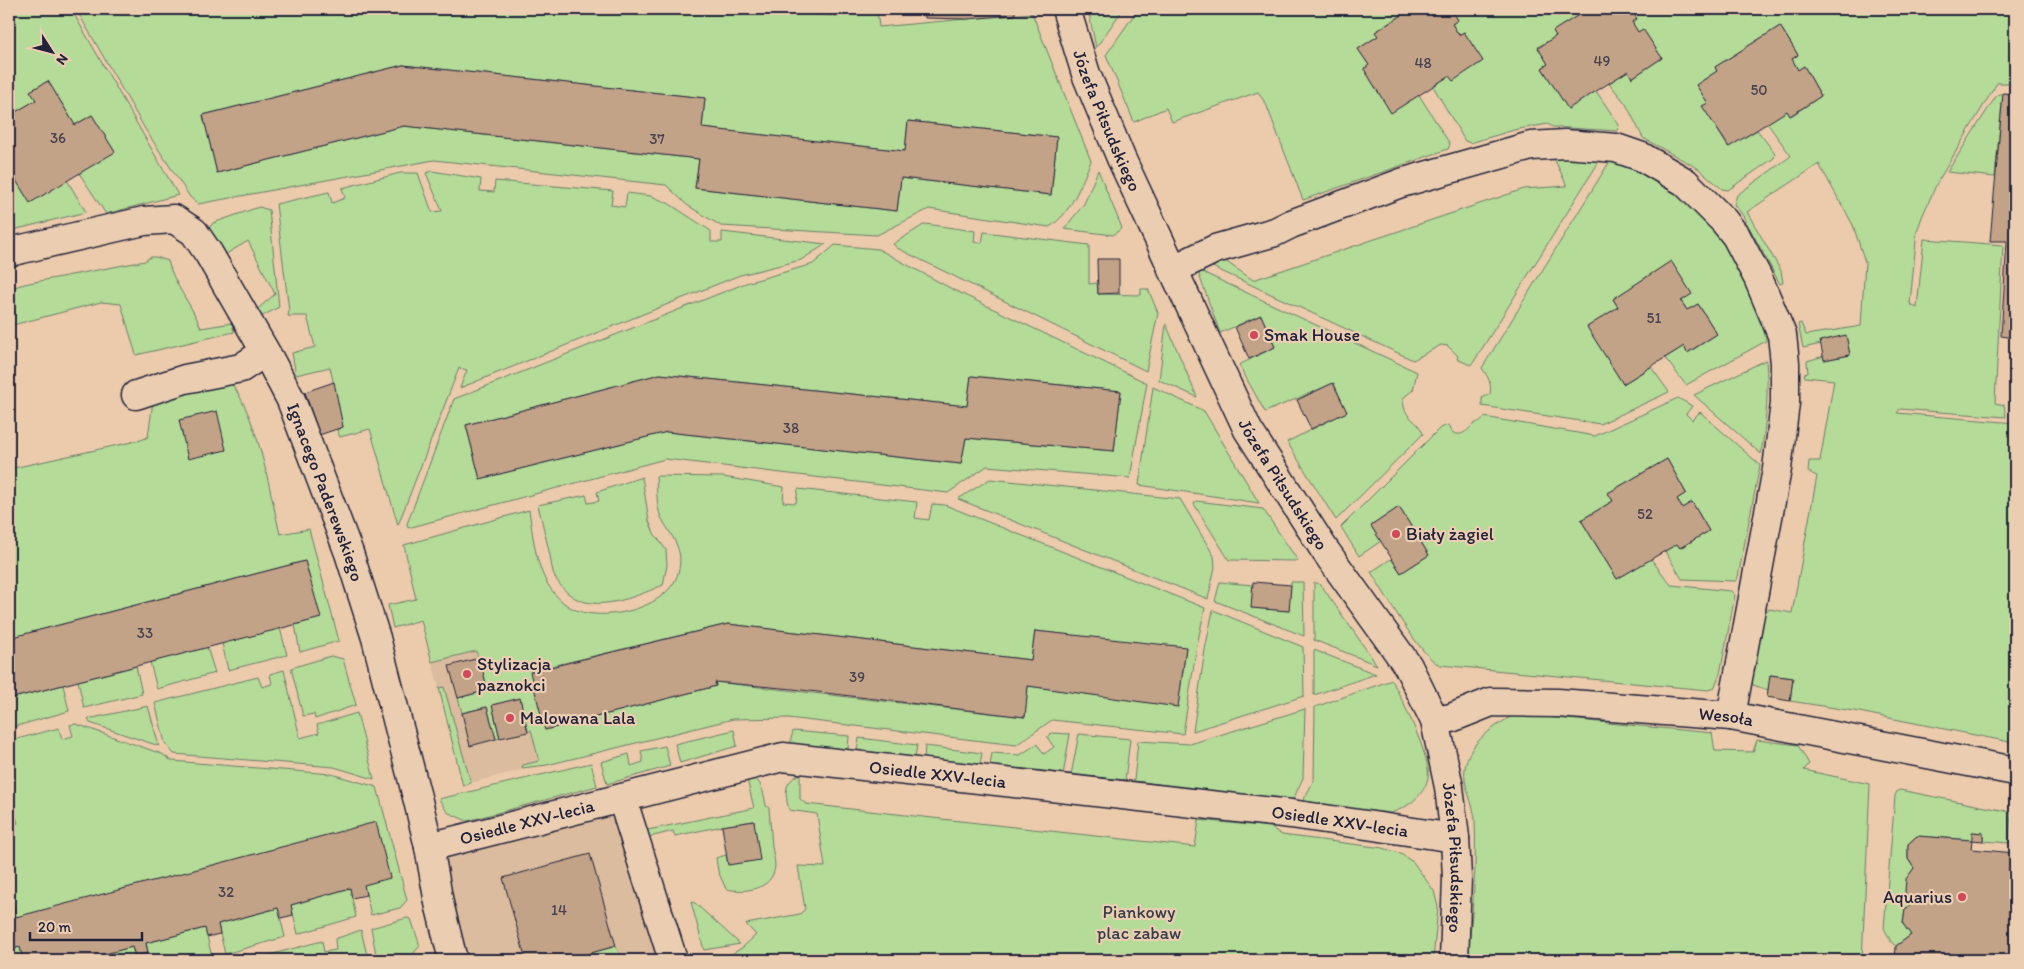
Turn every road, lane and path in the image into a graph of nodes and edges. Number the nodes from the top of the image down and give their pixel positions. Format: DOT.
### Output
graph roads {
  1 [pos="1066,9"];
  2 [pos="9,252"];
  3 [pos="1172,270"];
  4 [pos="265,352"];
  5 [pos="136,395"];
  6 [pos="1731,716"];
  7 [pos="1436,721"];
  8 [pos="2015,771"];
  9 [pos="622,798"];
  10 [pos="1455,838"];
  11 [pos="429,847"];
  12 [pos="453,960"];
  13 [pos="673,960"];
  14 [pos="1454,960"];
  1 -- 3 [label="street, Józefa Piłsudskiego"];
  2 -- 4 [label="street, Ignacego Paderewskiego"];
  3 -- 6 [label="street"];
  3 -- 7 [label="street, Józefa Piłsudskiego"];
  4 -- 5 [label="street"];
  4 -- 11 [label="street, Ignacego Paderewskiego"];
  6 -- 7 [label="street, Wesoła"];
  6 -- 8 [label="street, Wesoła"];
  7 -- 10 [label="street, Józefa Piłsudskiego"];
  9 -- 10 [label="street, Osiedle XXV-lecia"];
  9 -- 11 [label="street, Osiedle XXV-lecia"];
  9 -- 13 [label="street"];
  10 -- 14 [label="street, Józefa Piłsudskiego"];
  11 -- 12 [label="street, Ignacego Paderewskiego"];
}
